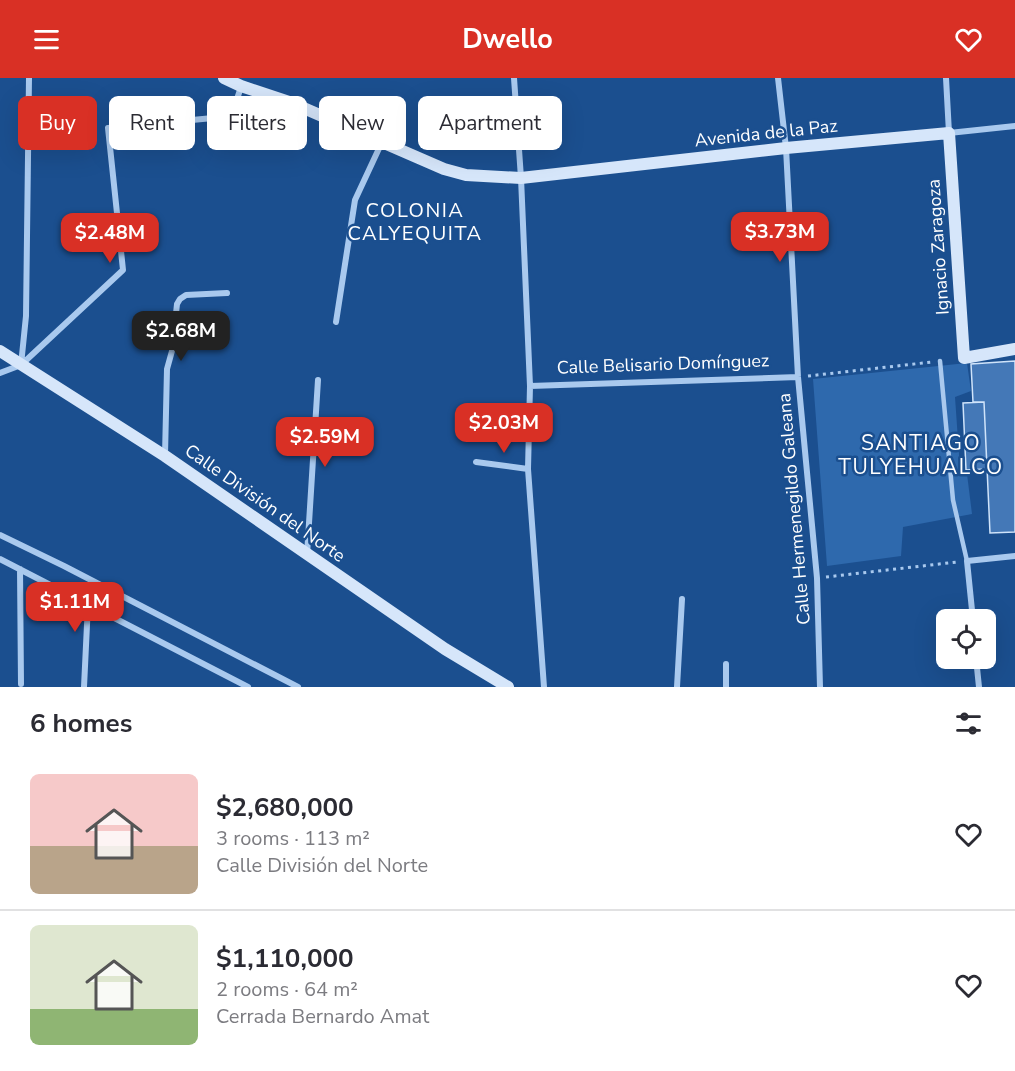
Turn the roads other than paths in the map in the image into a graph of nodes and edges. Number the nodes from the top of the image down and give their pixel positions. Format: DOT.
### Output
graph roads {
  1 [pos="29,78"];
  2 [pos="224,78"];
  3 [pos="514,78"];
  4 [pos="778,78"];
  5 [pos="946,78"];
  6 [pos="242,86"];
  7 [pos="319,115"];
  8 [pos="1015,126"];
  9 [pos="949,134"];
  10 [pos="786,148"];
  11 [pos="378,150"];
  12 [pos="400,150"];
  13 [pos="521,178"];
  14 [pos="227,293"];
  15 [pos="336,322"];
  16 [pos="1015,349"];
  17 [pos="0,351"];
  18 [pos="940,361"];
  19 [pos="21,365"];
  20 [pos="0,373"];
  21 [pos="798,377"];
  22 [pos="318,380"];
  23 [pos="530,386"];
  24 [pos="165,456"];
  25 [pos="476,462"];
  26 [pos="528,469"];
  27 [pos="0,535"];
  28 [pos="307,555"];
  29 [pos="1015,555"];
  30 [pos="0,559"];
  31 [pos="968,561"];
  32 [pos="20,569"];
  33 [pos="91,581"];
  34 [pos="682,599"];
  35 [pos="88,604"];
  36 [pos="972,609"];
  37 [pos="726,664"];
  38 [pos="977,669"];
  39 [pos="21,684"];
  40 [pos="84,687"];
  41 [pos="248,687"];
  42 [pos="298,687"];
  43 [pos="508,687"];
  44 [pos="544,687"];
  45 [pos="677,687"];
  46 [pos="726,687"];
  47 [pos="820,687"];
  48 [pos="979,687"];
  1 -- 19 [label="street"];
  2 -- 6 [label="main road, Avenida de la Paz"];
  3 -- 13 [label="street"];
  4 -- 10 [label="street, Calle Hermenegildo Galeana"];
  5 -- 9 [label="street"];
  6 -- 7 [label="main road, Avenida de la Paz"];
  6 -- 19 [label="street"];
  8 -- 9 [label="street, Avenida de la Paz"];
  9 -- 10 [label="main road, Avenida de la Paz"];
  9 -- 16 [label="main road, Ignacio Zaragoza"];
  10 -- 13 [label="main road, Avenida de la Paz"];
  10 -- 21 [label="street, Calle Hermenegildo Galeana"];
  11 -- 15 [label="street"];
  12 -- 13 [label="main road, Avenida de la Paz"];
  13 -- 23 [label="street"];
  14 -- 24 [label="street"];
  17 -- 19 [label="main road, Calle División del Norte"];
  18 -- 31 [label="lane"];
  19 -- 20 [label="street"];
  19 -- 24 [label="main road, Calle División del Norte"];
  21 -- 23 [label="street, Calle Belisario Domínguez"];
  21 -- 47 [label="street, Calle Hermenegildo Galeana"];
  22 -- 28 [label="street"];
  23 -- 26 [label="street"];
  24 -- 28 [label="main road, Calle División del Norte"];
  25 -- 26 [label="street"];
  26 -- 44 [label="street"];
  27 -- 33 [label="street"];
  28 -- 43 [label="main road, Calle División del Norte"];
  29 -- 31 [label="street"];
  30 -- 32 [label="street"];
  31 -- 36 [label="street"];
  32 -- 35 [label="street"];
  32 -- 39 [label="street"];
  33 -- 35 [label="street"];
  33 -- 42 [label="street"];
  34 -- 45 [label="street"];
  35 -- 40 [label="street"];
  35 -- 41 [label="street"];
  37 -- 46 [label="street"];
  38 -- 48 [label="street"];
}
